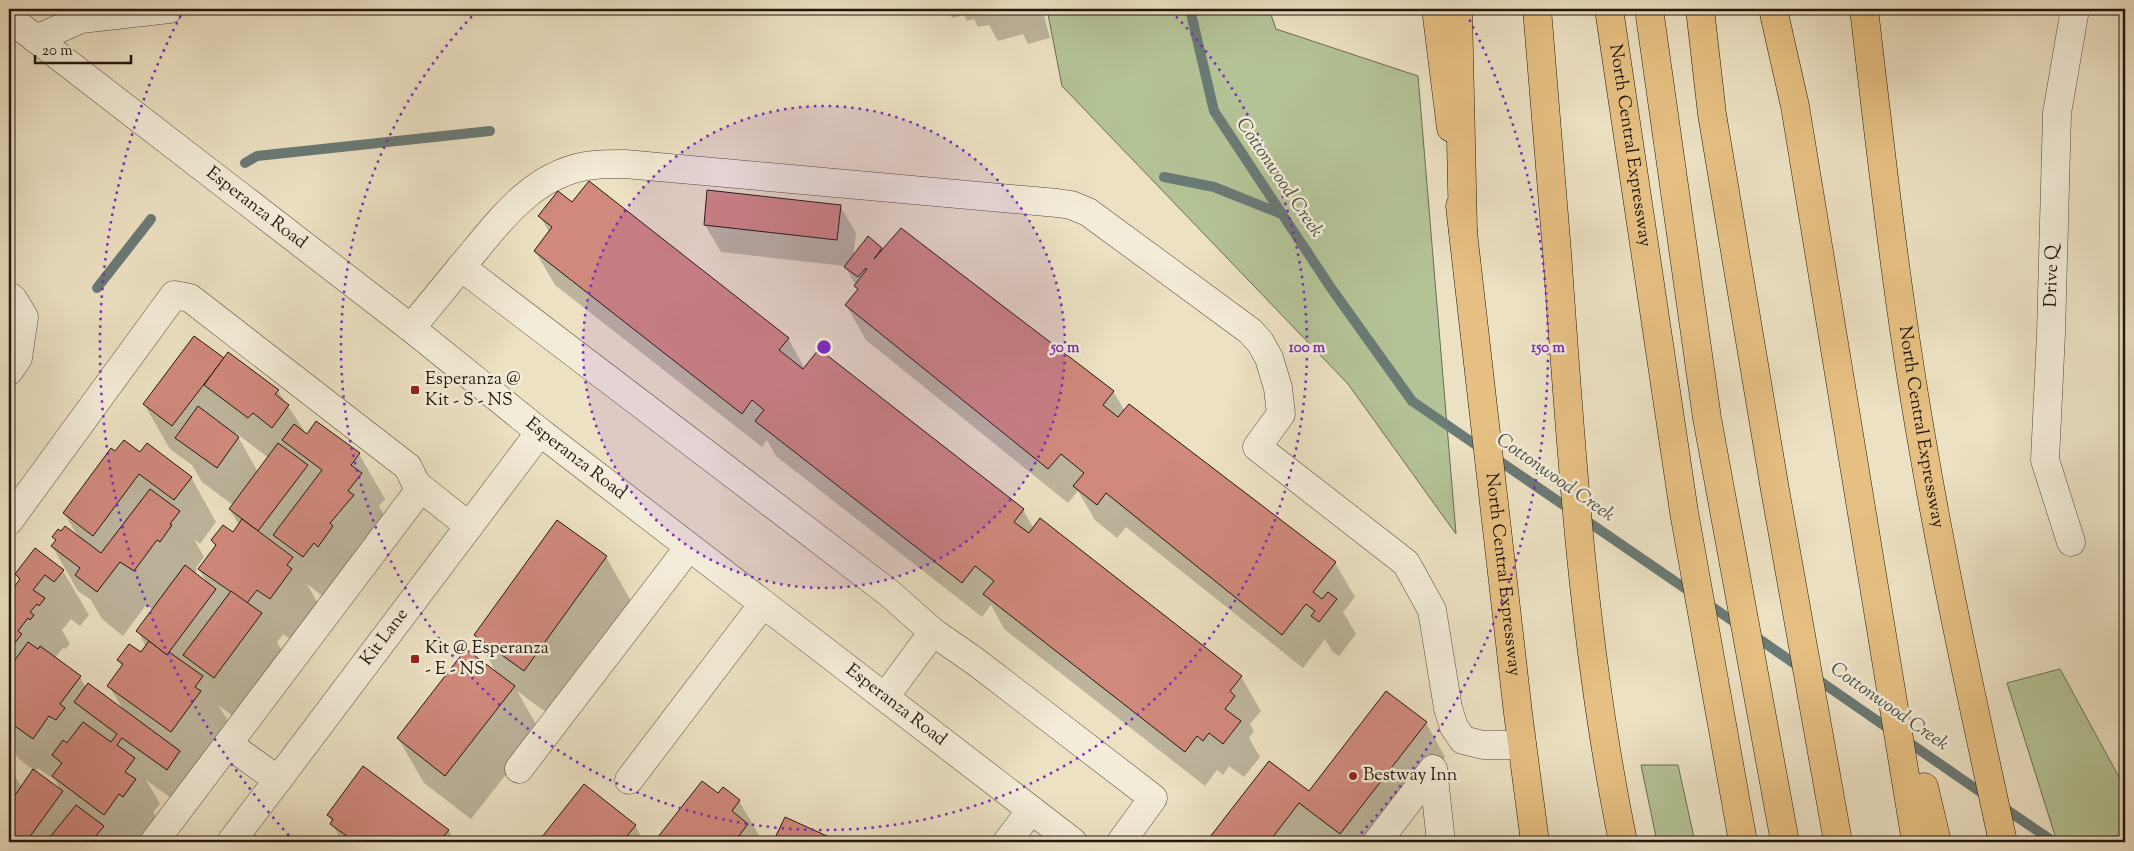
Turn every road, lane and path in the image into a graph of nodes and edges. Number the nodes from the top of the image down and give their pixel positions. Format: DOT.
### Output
graph roads {
  1 [pos="169,9"];
  2 [pos="1436,9"];
  3 [pos="1458,9"];
  4 [pos="1537,9"];
  5 [pos="1609,9"];
  6 [pos="1648,9"];
  7 [pos="1700,9"];
  8 [pos="1773,9"];
  9 [pos="1864,9"];
  10 [pos="2075,9"];
  11 [pos="9,18"];
  12 [pos="36,39"];
  13 [pos="1463,230"];
  14 [pos="461,268"];
  15 [pos="9,296"];
  16 [pos="411,328"];
  17 [pos="9,371"];
  18 [pos="540,432"];
  19 [pos="421,488"];
  20 [pos="9,521"];
  21 [pos="469,526"];
  22 [pos="2071,542"];
  23 [pos="689,547"];
  24 [pos="1870,557"];
  25 [pos="763,604"];
  26 [pos="933,632"];
  27 [pos="885,698"];
  28 [pos="228,744"];
  29 [pos="1522,745"];
  30 [pos="519,769"];
  31 [pos="278,780"];
  32 [pos="628,780"];
  33 [pos="1031,810"];
  34 [pos="166,838"];
  35 [pos="231,842"];
  36 [pos="1007,842"];
  37 [pos="1073,842"];
  38 [pos="1121,842"];
  39 [pos="1377,842"];
  40 [pos="1441,842"];
  41 [pos="1535,842"];
  42 [pos="1623,842"];
  43 [pos="1743,842"];
  44 [pos="1785,842"];
  45 [pos="1838,842"];
  46 [pos="1916,842"];
  47 [pos="1936,842"];
  48 [pos="2003,842"];
  1 -- 12 [label="street"];
  2 -- 13 [label="main road, North Central Expressway"];
  3 -- 13 [label="main road"];
  4 -- 42 [label="main road"];
  5 -- 43 [label="main road, North Central Expressway"];
  6 -- 44 [label="main road"];
  7 -- 45 [label="main road"];
  8 -- 24 [label="main road"];
  9 -- 48 [label="main road, North Central Expressway"];
  10 -- 22 [label="street, Drive Q"];
  11 -- 12 [label="street, Esperanza Road"];
  12 -- 16 [label="street, Esperanza Road"];
  13 -- 29 [label="main road, North Central Expressway"];
  14 -- 16 [label="street"];
  14 -- 26 [label="street"];
  14 -- 29 [label="street"];
  15 -- 17 [label="street"];
  16 -- 18 [label="street, Esperanza Road"];
  18 -- 21 [label="street, Kit Lane"];
  18 -- 23 [label="street, Esperanza Road"];
  19 -- 20 [label="street"];
  19 -- 21 [label="street"];
  19 -- 28 [label="street"];
  21 -- 31 [label="street, Kit Lane"];
  23 -- 25 [label="street, Esperanza Road"];
  23 -- 30 [label="street"];
  24 -- 46 [label="main road"];
  24 -- 47 [label="main road"];
  25 -- 27 [label="street, Esperanza Road"];
  25 -- 32 [label="street"];
  26 -- 27 [label="street"];
  26 -- 38 [label="street"];
  27 -- 33 [label="street, Esperanza Road"];
  28 -- 31 [label="street"];
  28 -- 34 [label="street"];
  29 -- 41 [label="main road, North Central Expressway"];
  31 -- 35 [label="street, Kit Lane"];
  33 -- 36 [label="street"];
  33 -- 37 [label="street, Esperanza Road"];
  39 -- 40 [label="street"];
}
